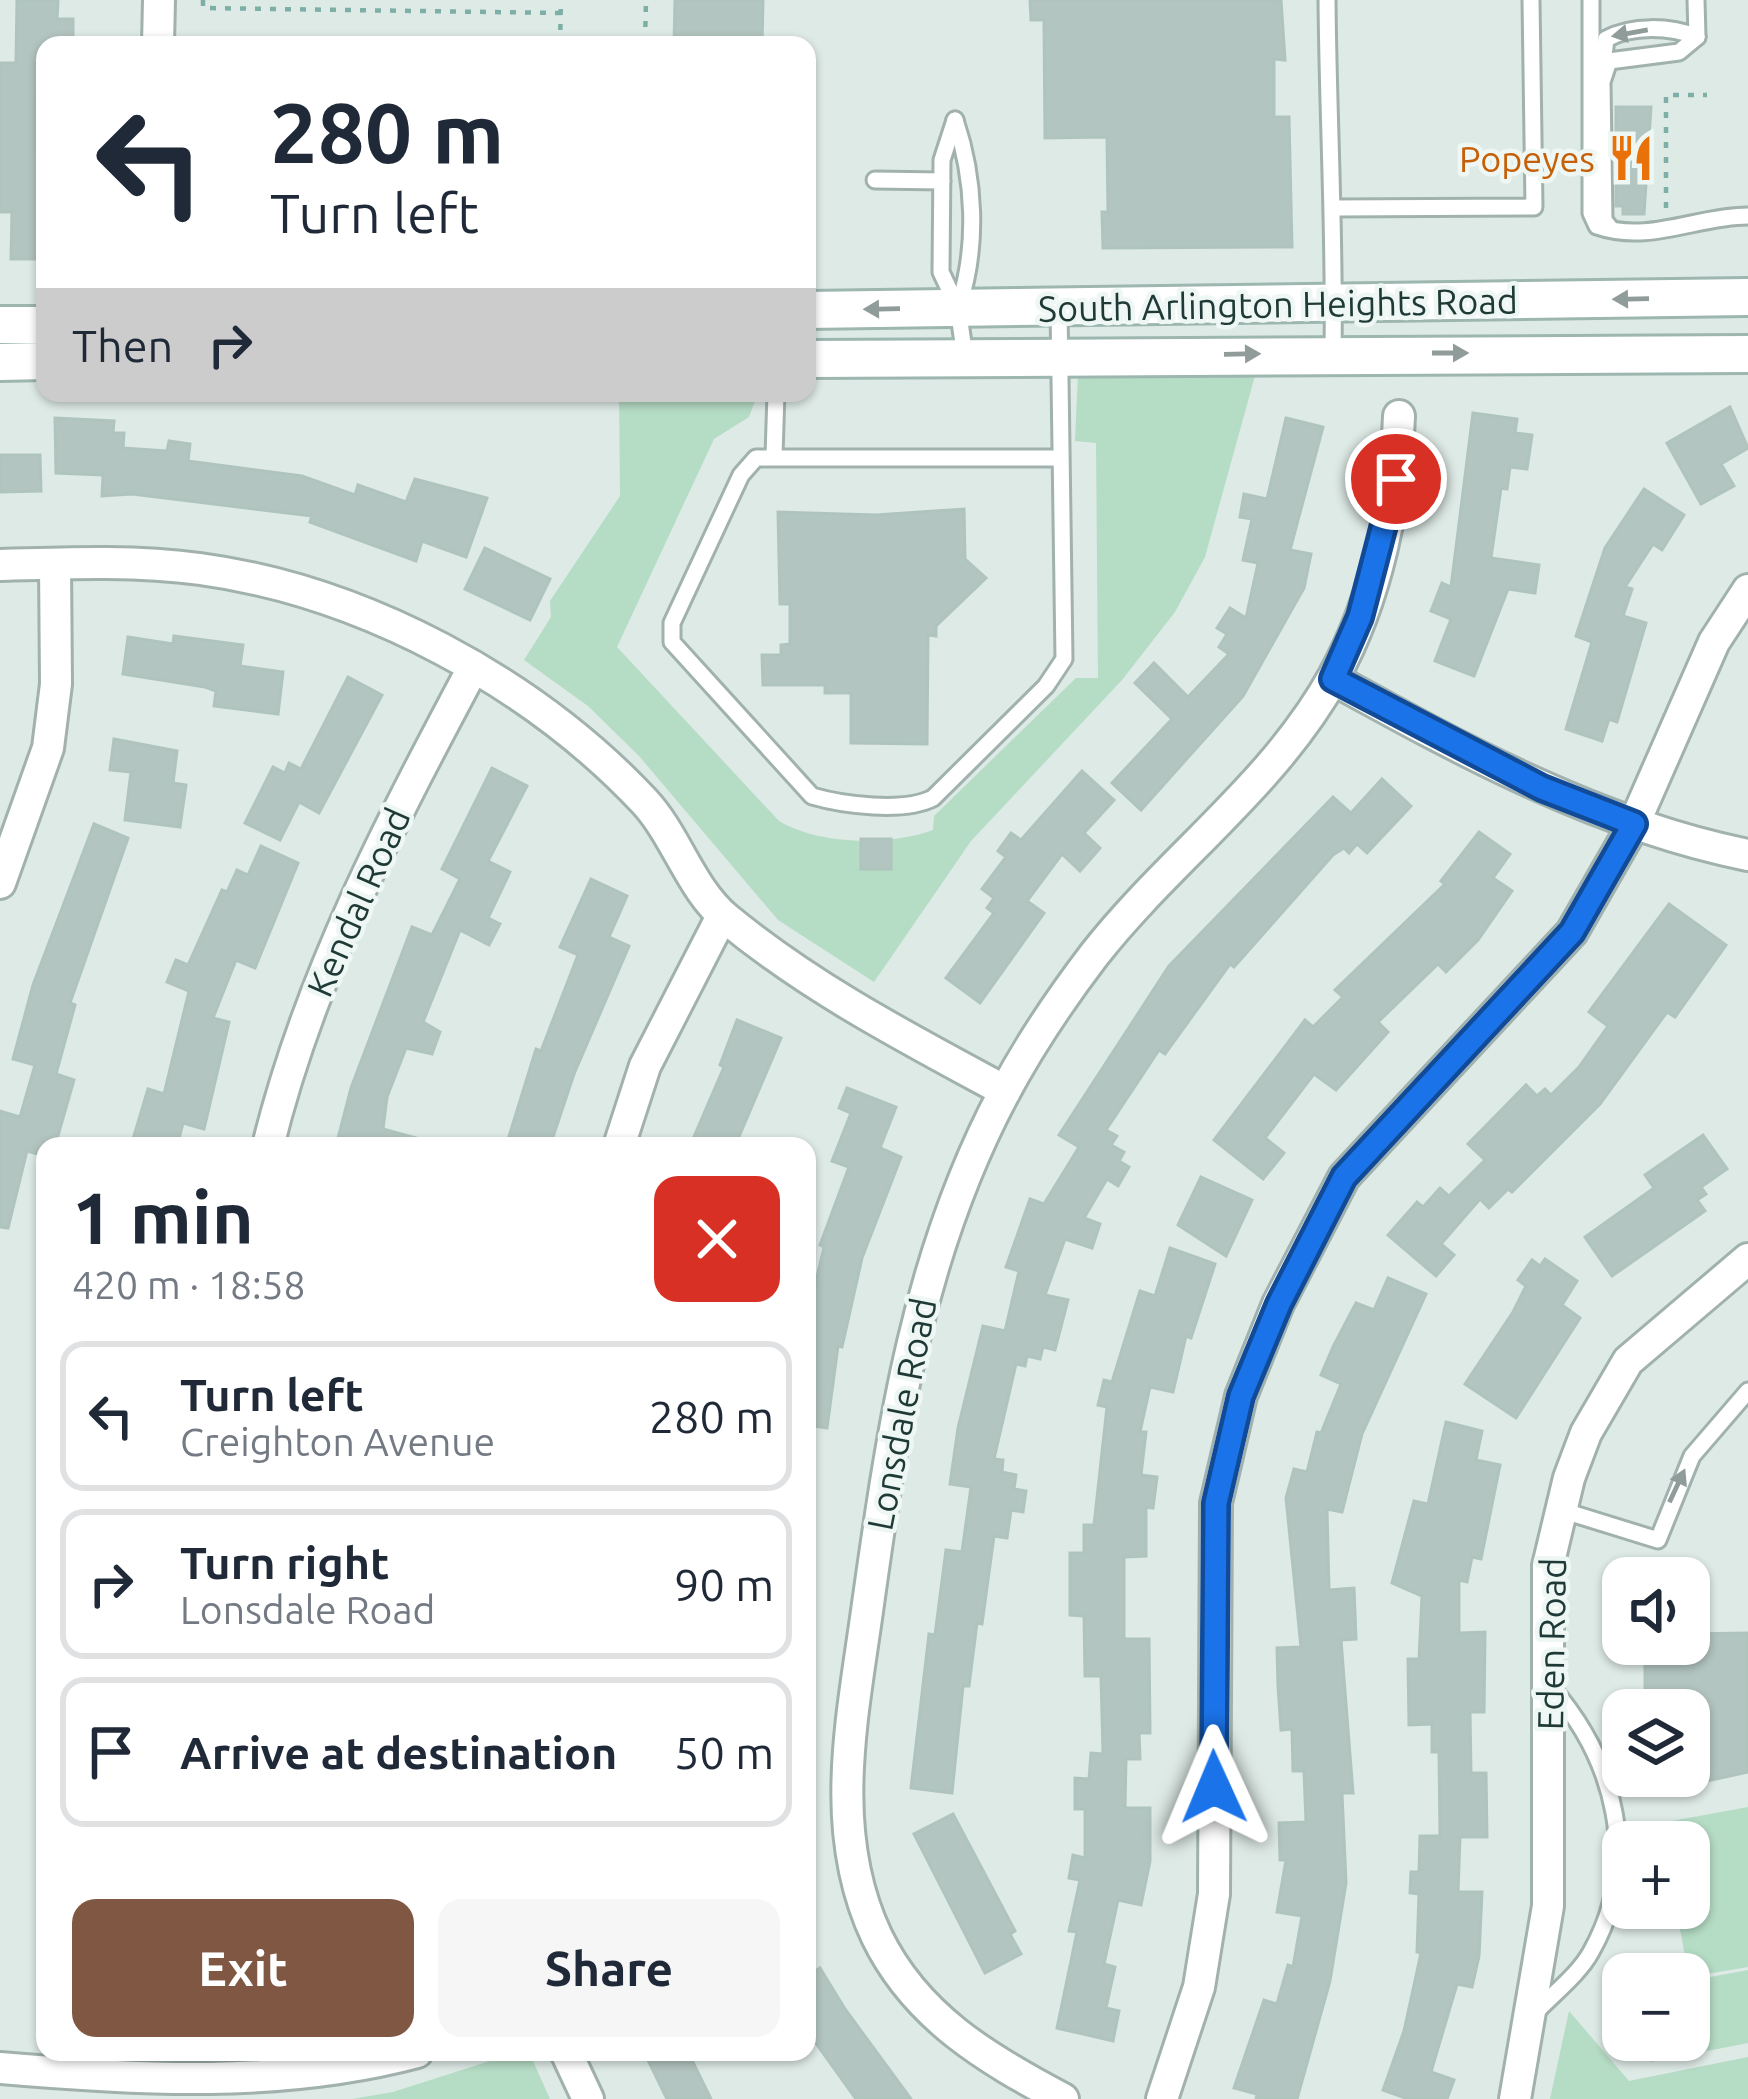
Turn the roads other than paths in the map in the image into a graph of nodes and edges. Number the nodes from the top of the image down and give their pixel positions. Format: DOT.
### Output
graph roads {
  1 [pos="159,0"];
  2 [pos="1327,0"];
  3 [pos="1531,0"];
  4 [pos="1591,0"];
  5 [pos="1696,0"];
  6 [pos="158,36"];
  7 [pos="1697,37"];
  8 [pos="1602,82"];
  9 [pos="874,180"];
  10 [pos="942,181"];
  11 [pos="1335,208"];
  12 [pos="1748,216"];
  13 [pos="1613,231"];
  14 [pos="1748,297"];
  15 [pos="1334,304"];
  16 [pos="958,308"];
  17 [pos="1059,308"];
  18 [pos="816,310"];
  19 [pos="0,325"];
  20 [pos="36,325"];
  21 [pos="1333,352"];
  22 [pos="1748,354"];
  23 [pos="1060,355"];
  24 [pos="965,357"];
  25 [pos="816,358"];
  26 [pos="36,361"];
  27 [pos="0,362"];
  28 [pos="776,402"];
  29 [pos="1399,416"];
  30 [pos="774,456"];
  31 [pos="1058,458"];
  32 [pos="56,563"];
  33 [pos="0,565"];
  34 [pos="1748,590"];
  35 [pos="473,668"];
  36 [pos="1333,679"];
  37 [pos="1634,824"];
  38 [pos="1748,855"];
  39 [pos="0,883"];
  40 [pos="722,916"];
  41 [pos="1005,1091"];
  42 [pos="271,1137"];
  43 [pos="623,1137"];
  44 [pos="1748,1259"];
  45 [pos="1748,1391"];
  46 [pos="1561,1510"];
  47 [pos="1549,1685"];
  48 [pos="1532,2015"];
  49 [pos="363,2061"];
  50 [pos="570,2061"];
  51 [pos="160,2064"];
  52 [pos="0,2068"];
  53 [pos="588,2099"];
  54 [pos="1063,2099"];
  55 [pos="1162,2099"];
  56 [pos="1515,2099"];
  1 -- 6 [label="street"];
  2 -- 11 [label="lane"];
  3 -- 11 [label="lane"];
  4 -- 13 [label="lane"];
  5 -- 7 [label="lane"];
  7 -- 8 [label="lane"];
  7 -- 8 [label="lane, one-way"];
  8 -- 13 [label="lane"];
  9 -- 10 [label="lane"];
  10 -- 16 [label="lane"];
  10 -- 16 [label="lane"];
  11 -- 15 [label="lane"];
  12 -- 13 [label="lane"];
  14 -- 15 [label="main road, South Arlington Heights Road, one-way"];
  15 -- 17 [label="main road, South Arlington Heights Road"];
  15 -- 21 [label="lane"];
  16 -- 17 [label="main road, South Arlington Heights Road"];
  16 -- 18 [label="main road, South Arlington Heights Road, one-way"];
  16 -- 24 [label="lane"];
  17 -- 23 [label="lane"];
  19 -- 20 [label="main road"];
  21 -- 22 [label="main road, South Arlington Heights Road, one-way"];
  23 -- 21 [label="main road, South Arlington Heights Road, one-way"];
  23 -- 24 [label="main road, South Arlington Heights Road"];
  23 -- 31 [label="lane"];
  24 -- 25 [label="main road, South Arlington Heights Road"];
  26 -- 27 [label="main road"];
  28 -- 30 [label="lane"];
  29 -- 36 [label="street, Lonsdale Road"];
  30 -- 31 [label="lane"];
  30 -- 31 [label="lane"];
  32 -- 33 [label="street"];
  32 -- 35 [label="street"];
  32 -- 39 [label="street"];
  34 -- 37 [label="street"];
  35 -- 40 [label="street"];
  35 -- 42 [label="street, Kendal Road"];
  36 -- 37 [label="street"];
  36 -- 41 [label="street, Lonsdale Road"];
  37 -- 38 [label="street"];
  37 -- 55 [label="street"];
  40 -- 41 [label="street"];
  40 -- 43 [label="street"];
  41 -- 54 [label="street, Lonsdale Road"];
  44 -- 46 [label="street, Eden Road"];
  46 -- 45 [label="lane, one-way"];
  46 -- 47 [label="street, Eden Road"];
  47 -- 48 [label="street, Eden Road"];
  47 -- 48 [label="lane"];
  48 -- 56 [label="street, Eden Road"];
  49 -- 51 [label="street"];
  50 -- 53 [label="street"];
  51 -- 52 [label="street"];
}
